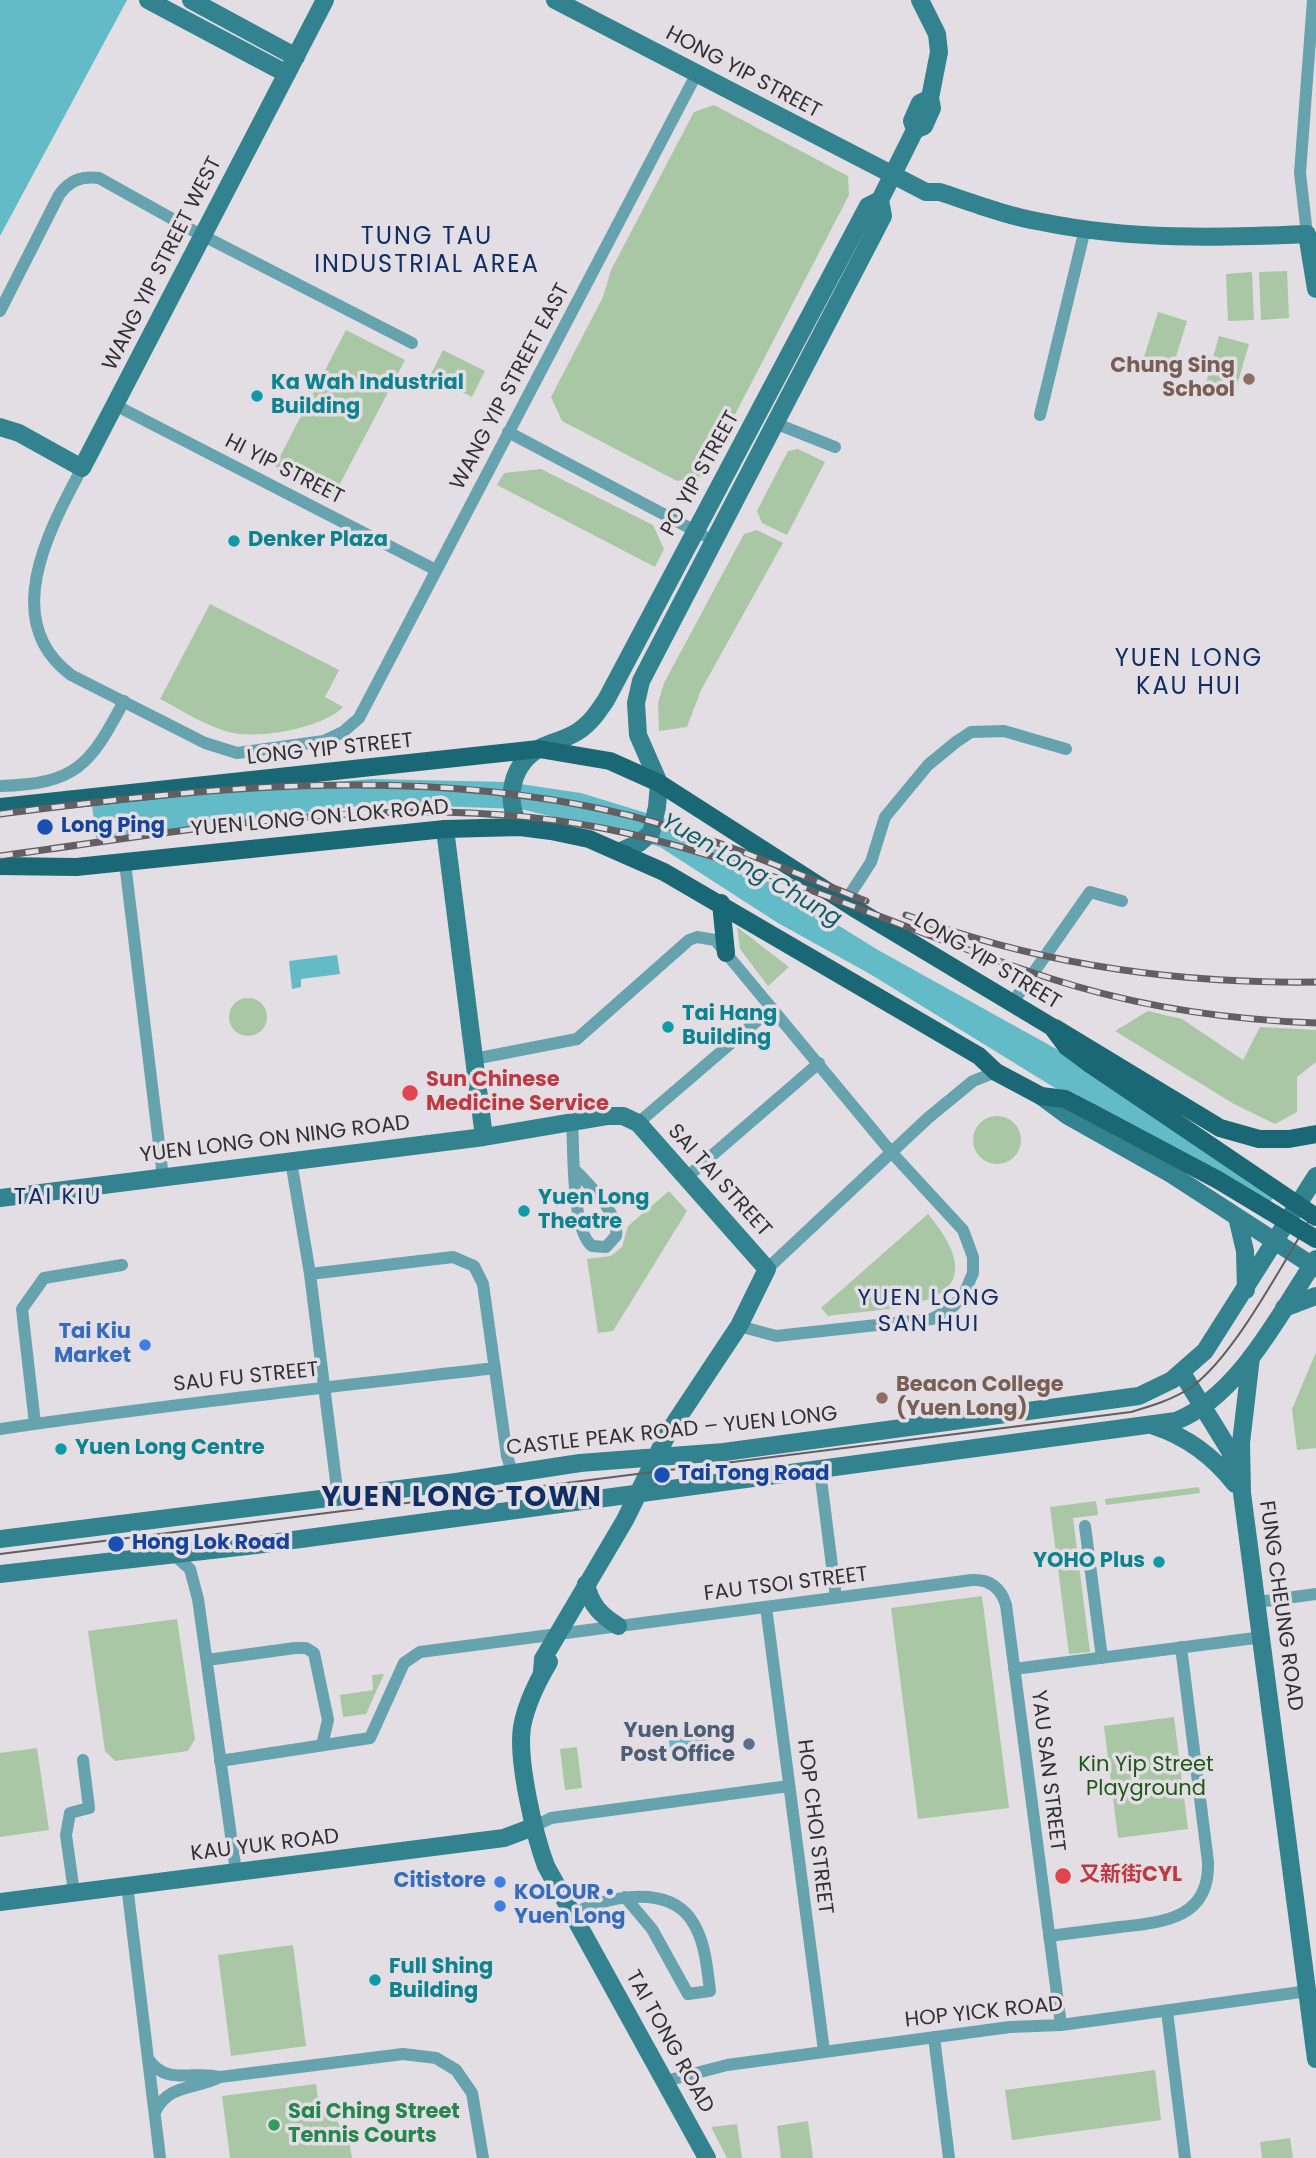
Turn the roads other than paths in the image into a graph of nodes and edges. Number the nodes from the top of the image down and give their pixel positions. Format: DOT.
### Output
graph roads {
  1 [pos="148,0"];
  2 [pos="191,0"];
  3 [pos="325,0"];
  4 [pos="555,0"];
  5 [pos="920,0"];
  6 [pos="1314,0"];
  7 [pos="296,57"];
  8 [pos="696,73"];
  9 [pos="287,74"];
  10 [pos="893,174"];
  11 [pos="880,200"];
  12 [pos="1085,229"];
  13 [pos="1307,234"];
  14 [pos="204,236"];
  15 [pos="1316,284"];
  16 [pos="0,311"];
  17 [pos="412,343"];
  18 [pos="115,405"];
  19 [pos="1040,415"];
  20 [pos="777,424"];
  21 [pos="0,427"];
  22 [pos="508,432"];
  23 [pos="835,447"];
  24 [pos="82,468"];
  25 [pos="694,530"];
  26 [pos="712,540"];
  27 [pos="436,570"];
  28 [pos="124,701"];
  29 [pos="359,718"];
  30 [pos="539,748"];
  31 [pos="1066,749"];
  32 [pos="659,783"];
  33 [pos="0,786"];
  34 [pos="0,807"];
  35 [pos="520,827"];
  36 [pos="445,829"];
  37 [pos="621,851"];
  38 [pos="125,863"];
  39 [pos="0,866"];
  40 [pos="1122,901"];
  41 [pos="845,902"];
  42 [pos="721,903"];
  43 [pos="726,953"];
  44 [pos="1013,1002"];
  45 [pos="772,1008"];
  46 [pos="1052,1027"];
  47 [pos="474,1059"];
  48 [pos="819,1063"];
  49 [pos="996,1072"];
  50 [pos="1041,1096"];
  51 [pos="572,1122"];
  52 [pos="638,1123"];
  53 [pos="1316,1134"];
  54 [pos="484,1137"];
  55 [pos="892,1153"];
  56 [pos="291,1161"];
  57 [pos="575,1170"];
  58 [pos="163,1177"];
  59 [pos="687,1177"];
  60 [pos="1309,1187"];
  61 [pos="0,1198"];
  62 [pos="1237,1217"];
  63 [pos="1316,1217"];
  64 [pos="1280,1235"];
  65 [pos="1316,1239"];
  66 [pos="1315,1264"];
  67 [pos="122,1265"];
  68 [pos="767,1269"];
  69 [pos="310,1274"];
  70 [pos="1245,1290"];
  71 [pos="1316,1296"];
  72 [pos="1284,1308"];
  73 [pos="739,1326"];
  74 [pos="1251,1357"];
  75 [pos="495,1368"];
  76 [pos="1182,1373"];
  77 [pos="325,1390"];
  78 [pos="1204,1407"];
  79 [pos="674,1423"];
  80 [pos="35,1424"];
  81 [pos="1154,1426"];
  82 [pos="0,1429"];
  83 [pos="709,1453"];
  84 [pos="657,1456"];
  85 [pos="820,1471"];
  86 [pos="512,1472"];
  87 [pos="1242,1493"];
  88 [pos="638,1494"];
  89 [pos="338,1497"];
  90 [pos="1085,1527"];
  91 [pos="0,1539"];
  92 [pos="174,1555"];
  93 [pos="0,1574"];
  94 [pos="586,1584"];
  95 [pos="1316,1594"];
  96 [pos="836,1598"];
  97 [pos="1258,1602"];
  98 [pos="1006,1605"];
  99 [pos="766,1607"];
  100 [pos="618,1626"];
  101 [pos="1263,1637"];
  102 [pos="555,1639"];
  103 [pos="1181,1647"];
  104 [pos="1102,1658"];
  105 [pos="207,1660"];
  106 [pos="1014,1669"];
  107 [pos="323,1745"];
  108 [pos="83,1760"];
  109 [pos="220,1761"];
  110 [pos="789,1786"];
  111 [pos="533,1827"];
  112 [pos="236,1872"];
  113 [pos="127,1885"];
  114 [pos="74,1892"];
  115 [pos="625,1897"];
  116 [pos="0,1902"];
  117 [pos="573,1914"];
  118 [pos="1049,1936"];
  119 [pos="1308,1991"];
  120 [pos="1167,2011"];
  121 [pos="1061,2025"];
  122 [pos="934,2037"];
  123 [pos="824,2052"];
  124 [pos="1316,2059"];
  125 [pos="149,2060"];
  126 [pos="220,2077"];
  127 [pos="666,2081"];
  128 [pos="155,2112"];
  129 [pos="160,2158"];
  130 [pos="483,2158"];
  131 [pos="707,2158"];
  132 [pos="949,2158"];
  133 [pos="1185,2158"];
  1 -- 9 [label="street"];
  2 -- 7 [label="street"];
  3 -- 7 [label="street, WANG YIP STREET WEST"];
  4 -- 8 [label="street, HONG YIP STREET"];
  5 -- 10 [label="street, PO YIP STREET"];
  6 -- 13 [label="street"];
  7 -- 9 [label="street, WANG YIP STREET WEST"];
  8 -- 10 [label="street, HONG YIP STREET"];
  8 -- 22 [label="street, WANG YIP STREET EAST"];
  9 -- 14 [label="street, WANG YIP STREET WEST"];
  10 -- 11 [label="street, PO YIP STREET"];
  10 -- 12 [label="street, HONG YIP STREET"];
  11 -- 20 [label="street, PO YIP STREET"];
  11 -- 25 [label="street, PO YIP STREET"];
  12 -- 13 [label="street, HONG YIP STREET"];
  12 -- 19 [label="street"];
  13 -- 15 [label="street"];
  14 -- 16 [label="street"];
  14 -- 17 [label="street"];
  14 -- 18 [label="street, WANG YIP STREET WEST"];
  18 -- 24 [label="street, WANG YIP STREET WEST"];
  18 -- 27 [label="street, HI YIP STREET"];
  20 -- 23 [label="street"];
  20 -- 26 [label="street, PO YIP STREET"];
  21 -- 24 [label="street"];
  22 -- 25 [label="street"];
  22 -- 27 [label="street, WANG YIP STREET EAST"];
  24 -- 28 [label="street, WANG YIP STREET WEST"];
  25 -- 26 [label="street"];
  25 -- 30 [label="street, PO YIP STREET"];
  26 -- 32 [label="street, PO YIP STREET"];
  27 -- 29 [label="street, WANG YIP STREET EAST"];
  28 -- 29 [label="street, WANG YIP STREET WEST"];
  28 -- 33 [label="street"];
  30 -- 32 [label="main road, LONG YIP STREET"];
  30 -- 34 [label="main road, LONG YIP STREET"];
  30 -- 35 [label="street"];
  31 -- 41 [label="street"];
  32 -- 37 [label="street"];
  32 -- 41 [label="main road, LONG YIP STREET"];
  35 -- 36 [label="main road, YUEN LONG ON LOK ROAD"];
  35 -- 37 [label="main road, YUEN LONG ON LOK ROAD"];
  36 -- 38 [label="main road, YUEN LONG ON LOK ROAD"];
  36 -- 47 [label="street"];
  37 -- 42 [label="main road, YUEN LONG ON LOK ROAD"];
  38 -- 39 [label="main road, YUEN LONG ON LOK ROAD"];
  38 -- 58 [label="street"];
  40 -- 44 [label="street"];
  41 -- 44 [label="main road, LONG YIP STREET"];
  42 -- 43 [label="main road"];
  42 -- 49 [label="main road, YUEN LONG ON LOK ROAD"];
  43 -- 45 [label="street"];
  43 -- 47 [label="street"];
  44 -- 46 [label="main road, LONG YIP STREET"];
  45 -- 48 [label="street"];
  45 -- 52 [label="street"];
  46 -- 53 [label="main road"];
  46 -- 63 [label="main road, LONG YIP STREET, bridge"];
  47 -- 54 [label="street"];
  48 -- 55 [label="street"];
  48 -- 59 [label="street"];
  49 -- 50 [label="main road, YUEN LONG ON LOK ROAD"];
  49 -- 55 [label="street"];
  50 -- 62 [label="street, YUEN LONG ON LOK ROAD"];
  50 -- 65 [label="main road, YUEN LONG ON LOK ROAD, bridge"];
  51 -- 52 [label="street, YUEN LONG ON NING ROAD"];
  51 -- 54 [label="street, YUEN LONG ON NING ROAD"];
  51 -- 57 [label="street"];
  52 -- 59 [label="street, SAI TAI STREET"];
  54 -- 56 [label="street, YUEN LONG ON NING ROAD"];
  55 -- 68 [label="street"];
  55 -- 73 [label="street"];
  56 -- 58 [label="street, YUEN LONG ON NING ROAD"];
  56 -- 69 [label="street"];
  57 -- 57 [label="street"];
  58 -- 61 [label="street, YUEN LONG ON NING ROAD"];
  59 -- 68 [label="street, SAI TAI STREET"];
  60 -- 64 [label="street, CASTLE PEAK ROAD – YUEN LONG, bridge"];
  62 -- 64 [label="street, YUEN LONG ON LOK ROAD"];
  62 -- 70 [label="street"];
  64 -- 66 [label="street"];
  64 -- 70 [label="street, CASTLE PEAK ROAD – YUEN LONG"];
  66 -- 72 [label="street"];
  67 -- 80 [label="street"];
  68 -- 73 [label="street, TAI TONG ROAD"];
  69 -- 75 [label="street"];
  69 -- 77 [label="street"];
  70 -- 76 [label="street, CASTLE PEAK ROAD – YUEN LONG"];
  71 -- 72 [label="street"];
  72 -- 74 [label="street"];
  73 -- 79 [label="street, TAI TONG ROAD"];
  74 -- 78 [label="street"];
  74 -- 87 [label="street, FUNG CHEUNG ROAD"];
  75 -- 77 [label="street, SAU FU STREET"];
  75 -- 86 [label="street"];
  76 -- 78 [label="street, FUNG CHEUNG ROAD"];
  76 -- 83 [label="street, CASTLE PEAK ROAD – YUEN LONG"];
  77 -- 80 [label="street, SAU FU STREET"];
  77 -- 89 [label="street"];
  78 -- 81 [label="street"];
  78 -- 87 [label="street, FUNG CHEUNG ROAD"];
  79 -- 83 [label="street"];
  79 -- 84 [label="street, TAI TONG ROAD"];
  80 -- 82 [label="street, SAU FU STREET"];
  81 -- 85 [label="street"];
  81 -- 87 [label="street"];
  83 -- 84 [label="street, CASTLE PEAK ROAD – YUEN LONG"];
  84 -- 86 [label="street, CASTLE PEAK ROAD – YUEN LONG"];
  84 -- 88 [label="street, TAI TONG ROAD"];
  85 -- 88 [label="street"];
  85 -- 96 [label="street"];
  86 -- 89 [label="street, CASTLE PEAK ROAD – YUEN LONG"];
  87 -- 97 [label="street, FUNG CHEUNG ROAD"];
  88 -- 92 [label="street"];
  88 -- 94 [label="street, TAI TONG ROAD"];
  89 -- 91 [label="street, CASTLE PEAK ROAD – YUEN LONG"];
  90 -- 104 [label="street"];
  92 -- 93 [label="street"];
  92 -- 105 [label="street"];
  94 -- 100 [label="street"];
  94 -- 102 [label="street, TAI TONG ROAD"];
  95 -- 97 [label="street"];
  96 -- 98 [label="street, FAU TSOI STREET"];
  96 -- 99 [label="street, FAU TSOI STREET"];
  97 -- 101 [label="street, FUNG CHEUNG ROAD"];
  98 -- 106 [label="street, YAU SAN STREET"];
  99 -- 100 [label="street, FAU TSOI STREET"];
  99 -- 110 [label="street, HOP CHOI STREET"];
  100 -- 102 [label="street, FAU TSOI STREET"];
  101 -- 103 [label="street"];
  101 -- 119 [label="street, FUNG CHEUNG ROAD"];
  102 -- 107 [label="street, FAU TSOI STREET"];
  102 -- 111 [label="street, TAI TONG ROAD"];
  103 -- 104 [label="street"];
  103 -- 118 [label="street"];
  104 -- 106 [label="street"];
  105 -- 107 [label="street"];
  105 -- 109 [label="street"];
  106 -- 118 [label="street, YAU SAN STREET"];
  107 -- 109 [label="street"];
  108 -- 114 [label="street"];
  109 -- 112 [label="street"];
  110 -- 111 [label="street"];
  110 -- 123 [label="street, HOP CHOI STREET"];
  111 -- 112 [label="street, KAU YUK ROAD"];
  111 -- 117 [label="street, TAI TONG ROAD"];
  112 -- 113 [label="street, KAU YUK ROAD"];
  113 -- 114 [label="street, KAU YUK ROAD"];
  113 -- 125 [label="street"];
  114 -- 116 [label="street, KAU YUK ROAD"];
  115 -- 115 [label="street"];
  115 -- 117 [label="street"];
  117 -- 127 [label="street, TAI TONG ROAD"];
  118 -- 121 [label="street, YAU SAN STREET"];
  119 -- 120 [label="street, HOP YICK ROAD"];
  119 -- 124 [label="street, FUNG CHEUNG ROAD"];
  120 -- 121 [label="street, HOP YICK ROAD"];
  120 -- 133 [label="street"];
  121 -- 122 [label="street, HOP YICK ROAD"];
  122 -- 123 [label="street, HOP YICK ROAD"];
  122 -- 132 [label="street"];
  123 -- 127 [label="street, HOP YICK ROAD"];
  125 -- 126 [label="street"];
  125 -- 128 [label="street"];
  126 -- 128 [label="street"];
  126 -- 130 [label="street"];
  127 -- 131 [label="street, TAI TONG ROAD"];
  128 -- 129 [label="street"];
}
